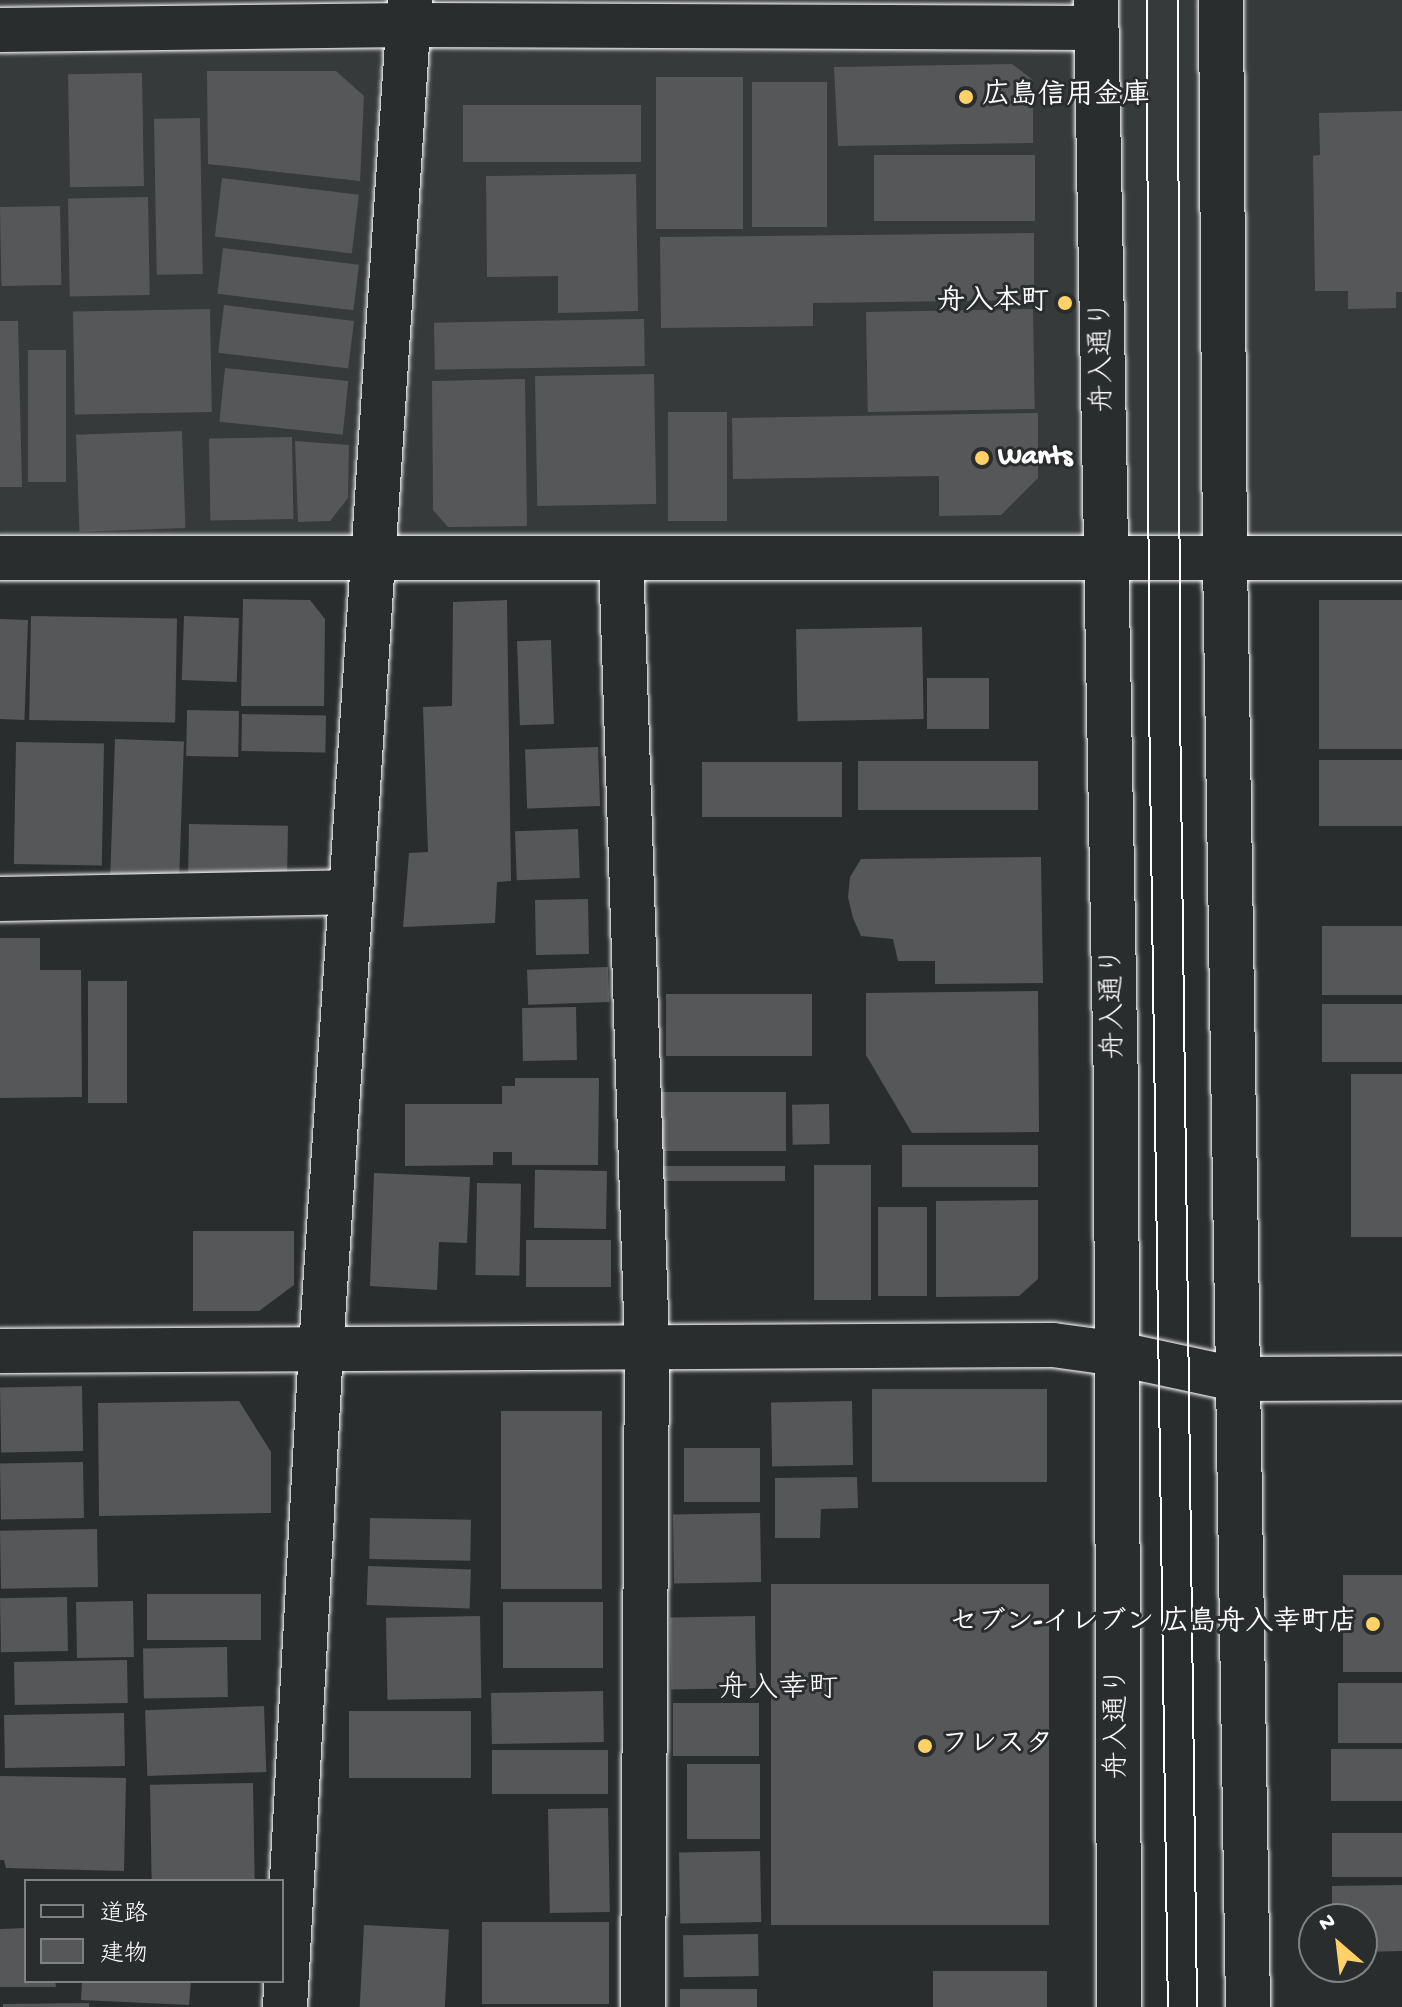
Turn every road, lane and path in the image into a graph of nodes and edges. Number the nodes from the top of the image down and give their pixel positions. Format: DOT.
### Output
graph roads {
  1 [pos="1221,0"];
  2 [pos="409,12"];
  3 [pos="1096,14"];
  4 [pos="0,30"];
  5 [pos="374,557"];
  6 [pos="0,558"];
  7 [pos="621,558"];
  8 [pos="1225,558"];
  9 [pos="1402,558"];
  10 [pos="1106,559"];
  11 [pos="350,892"];
  12 [pos="0,899"];
  13 [pos="647,1347"];
  14 [pos="321,1349"];
  15 [pos="0,1351"];
  16 [pos="1119,1354"];
  17 [pos="1402,1378"];
  18 [pos="1236,1379"];
  19 [pos="285,2007"];
  20 [pos="643,2007"];
  21 [pos="1119,2007"];
  22 [pos="1248,2007"];
  1 -- 8 [label="street"];
  2 -- 3 [label="street"];
  2 -- 4 [label="street"];
  2 -- 5 [label="street"];
  3 -- 10 [label="street, 舟入通り"];
  5 -- 6 [label="street"];
  5 -- 7 [label="street"];
  5 -- 11 [label="street"];
  7 -- 10 [label="street"];
  7 -- 13 [label="street"];
  8 -- 9 [label="street"];
  8 -- 10 [label="street"];
  8 -- 18 [label="street"];
  10 -- 16 [label="street, 舟入通り"];
  11 -- 12 [label="street"];
  11 -- 14 [label="street"];
  13 -- 14 [label="street"];
  13 -- 16 [label="street"];
  13 -- 20 [label="street"];
  14 -- 15 [label="street"];
  14 -- 19 [label="street"];
  16 -- 18 [label="street"];
  16 -- 21 [label="street, 舟入通り"];
  17 -- 18 [label="street"];
  18 -- 22 [label="street"];
}
